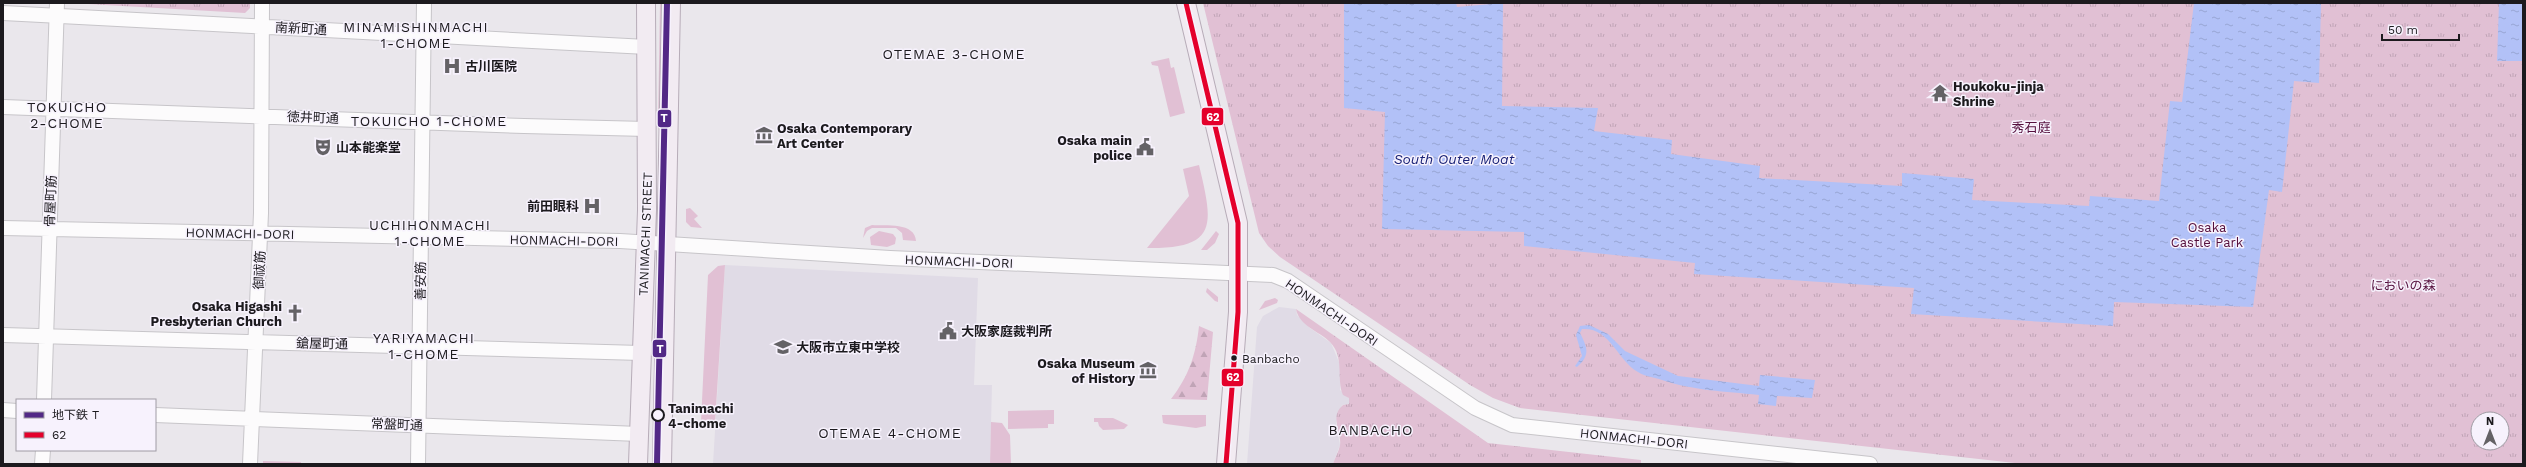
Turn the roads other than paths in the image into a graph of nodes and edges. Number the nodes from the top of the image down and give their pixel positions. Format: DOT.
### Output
graph roads {
  1 [pos="262,3"];
  2 [pos="424,3"];
  3 [pos="646,3"];
  4 [pos="671,3"];
  5 [pos="1186,3"];
  6 [pos="57,9"];
  7 [pos="3,13"];
  8 [pos="262,26"];
  9 [pos="423,36"];
  10 [pos="647,47"];
  11 [pos="3,107"];
  12 [pos="53,108"];
  13 [pos="262,115"];
  14 [pos="422,121"];
  15 [pos="647,129"];
  16 [pos="3,228"];
  17 [pos="49,230"];
  18 [pos="261,234"];
  19 [pos="420,237"];
  20 [pos="645,243"];
  21 [pos="668,245"];
  22 [pos="1239,273"];
  23 [pos="3,335"];
  24 [pos="47,336"];
  25 [pos="255,342"];
  26 [pos="419,346"];
  27 [pos="641,353"];
  28 [pos="44,399"];
  29 [pos="3,410"];
  30 [pos="16,411"];
  31 [pos="156,415"];
  32 [pos="251,419"];
  33 [pos="418,425"];
  34 [pos="639,434"];
  35 [pos="43,451"];
  36 [pos="42,464"];
  37 [pos="250,464"];
  38 [pos="418,464"];
  39 [pos="638,464"];
  40 [pos="662,464"];
  41 [pos="1226,464"];
  42 [pos="1870,464"];
  1 -- 8 [label="street, 御祓筋"];
  2 -- 9 [label="street, 善安筋"];
  3 -- 10 [label="main road, TANIMACHI STREET"];
  4 -- 21 [label="main road, TANIMACHI STREET"];
  5 -- 22 [label="main road"];
  6 -- 7 [label="street, 南新町通"];
  6 -- 8 [label="street, 南新町通"];
  6 -- 12 [label="street, 骨屋町筋"];
  8 -- 9 [label="street, 南新町通"];
  8 -- 13 [label="street, 御祓筋"];
  9 -- 10 [label="street, 南新町通"];
  9 -- 14 [label="street, 善安筋"];
  10 -- 15 [label="main road, TANIMACHI STREET"];
  11 -- 12 [label="street, 徳井町通"];
  12 -- 13 [label="street, 徳井町通"];
  12 -- 17 [label="street, 骨屋町筋"];
  13 -- 14 [label="street, 徳井町通"];
  13 -- 18 [label="street, 御祓筋"];
  14 -- 15 [label="street, 徳井町通"];
  14 -- 19 [label="street, 善安筋"];
  15 -- 20 [label="main road, TANIMACHI STREET"];
  16 -- 17 [label="street, HONMACHI-DORI"];
  17 -- 18 [label="street, HONMACHI-DORI"];
  17 -- 24 [label="street, 骨屋町筋"];
  18 -- 19 [label="street, HONMACHI-DORI"];
  18 -- 25 [label="street, 御祓筋"];
  19 -- 20 [label="street, HONMACHI-DORI"];
  19 -- 26 [label="street, 善安筋"];
  20 -- 21 [label="street, HONMACHI-DORI"];
  20 -- 27 [label="main road, TANIMACHI STREET"];
  21 -- 22 [label="street, HONMACHI-DORI"];
  21 -- 40 [label="main road, TANIMACHI STREET"];
  22 -- 41 [label="main road"];
  22 -- 42 [label="street, HONMACHI-DORI"];
  23 -- 24 [label="street, 鎗屋町通"];
  24 -- 25 [label="street, 鎗屋町通"];
  24 -- 28 [label="street, 骨屋町筋"];
  25 -- 26 [label="street, 鎗屋町通"];
  25 -- 32 [label="street, 御祓筋"];
  26 -- 27 [label="street, 鎗屋町通"];
  26 -- 33 [label="street, 善安筋"];
  27 -- 34 [label="main road, TANIMACHI STREET"];
  29 -- 30 [label="street"];
  31 -- 32 [label="street, 常盤町通"];
  32 -- 33 [label="street, 常盤町通"];
  32 -- 37 [label="street, 御祓筋"];
  33 -- 34 [label="street, 常盤町通"];
  33 -- 38 [label="street, 善安筋"];
  34 -- 39 [label="main road, TANIMACHI STREET"];
  35 -- 36 [label="street"];
}
